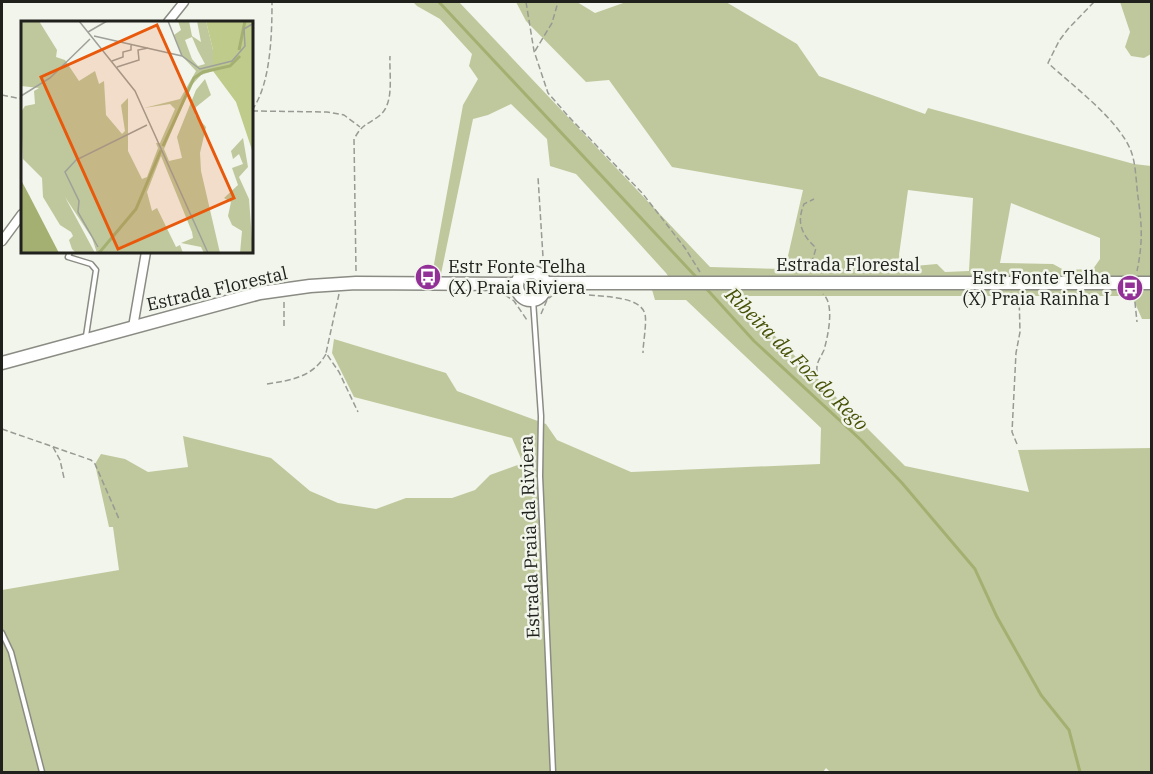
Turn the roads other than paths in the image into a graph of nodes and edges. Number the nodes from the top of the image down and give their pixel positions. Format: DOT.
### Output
graph roads {
  1 [pos="184,2"];
  2 [pos="169,21"];
  3 [pos="21,215"];
  4 [pos="2,242"];
  5 [pos="69,254"];
  6 [pos="146,254"];
  7 [pos="540,278"];
  8 [pos="1152,283"];
  9 [pos="517,284"];
  10 [pos="533,300"];
  11 [pos="133,327"];
  12 [pos="86,340"];
  13 [pos="2,363"];
  14 [pos="2,633"];
  15 [pos="42,772"];
  16 [pos="553,772"];
  1 -- 2 [label="street"];
  3 -- 4 [label="street"];
  5 -- 12 [label="lane"];
  6 -- 11 [label="street"];
  7 -- 8 [label="main road, Estrada Florestal"];
  7 -- 9 [label="main road"];
  7 -- 10 [label="main road"];
  9 -- 10 [label="main road"];
  9 -- 11 [label="main road, Estrada Florestal"];
  10 -- 16 [label="lane, Estrada Praia da Riviera"];
  11 -- 12 [label="main road, Estrada Florestal"];
  12 -- 13 [label="main road, Estrada Florestal"];
  14 -- 15 [label="lane"];
}
